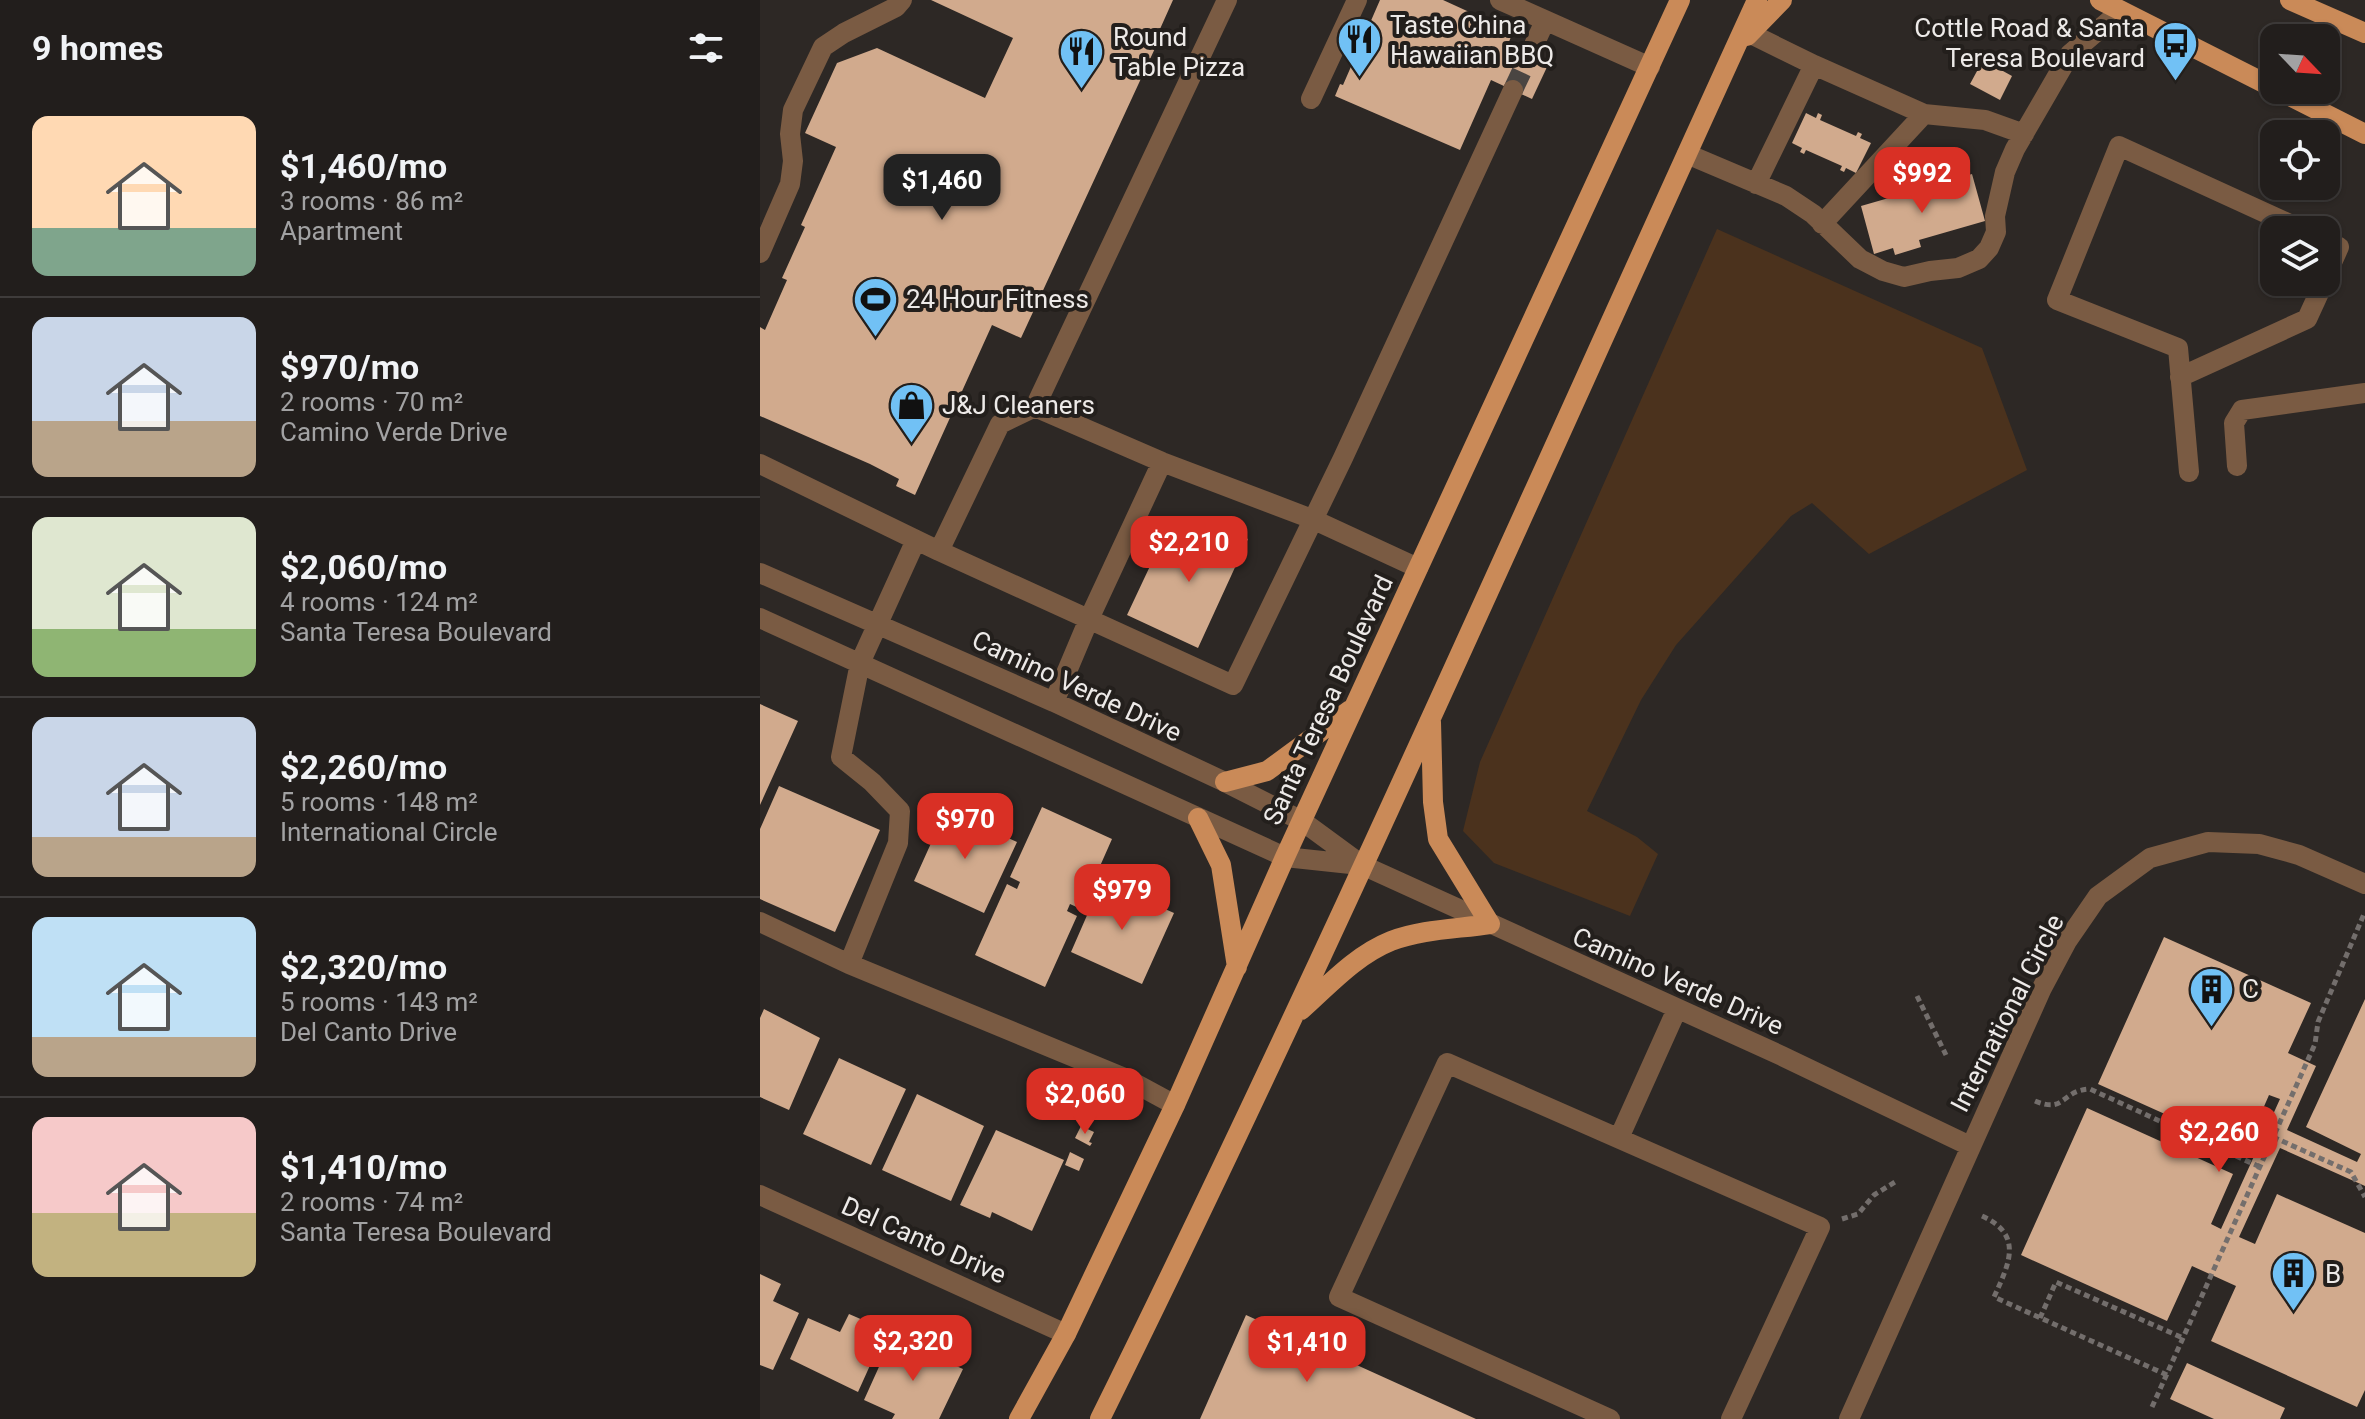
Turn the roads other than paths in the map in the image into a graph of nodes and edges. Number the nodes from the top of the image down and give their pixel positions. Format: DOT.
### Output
graph roads {
  1 [pos="902,0"];
  2 [pos="1227,0"];
  3 [pos="1357,0"];
  4 [pos="1680,0"];
  5 [pos="1757,0"];
  6 [pos="1782,0"];
  7 [pos="2290,0"];
  8 [pos="1508,2"];
  9 [pos="2105,4"];
  10 [pos="1545,21"];
  11 [pos="2365,33"];
  12 [pos="1742,41"];
  13 [pos="1528,58"];
  14 [pos="1814,65"];
  15 [pos="1650,67"];
  16 [pos="2260,81"];
  17 [pos="1513,90"];
  18 [pos="1311,99"];
  19 [pos="2306,104"];
  20 [pos="1924,114"];
  21 [pos="2024,134"];
  22 [pos="2365,134"];
  23 [pos="1687,154"];
  24 [pos="1756,184"];
  25 [pos="2272,216"];
  26 [pos="1822,224"];
  27 [pos="760,253"];
  28 [pos="2318,296"];
  29 [pos="2180,377"];
  30 [pos="2365,393"];
  31 [pos="1035,407"];
  32 [pos="1162,462"];
  33 [pos="760,464"];
  34 [pos="2237,466"];
  35 [pos="2189,472"];
  36 [pos="1312,519"];
  37 [pos="916,540"];
  38 [pos="939,551"];
  39 [pos="1418,568"];
  40 [pos="760,573"];
  41 [pos="760,618"];
  42 [pos="1089,619"];
  43 [pos="877,624"];
  44 [pos="860,663"];
  45 [pos="1054,702"];
  46 [pos="1353,708"];
  47 [pos="1431,716"];
  48 [pos="1225,782"];
  49 [pos="1198,818"];
  50 [pos="1302,821"];
  51 [pos="1285,857"];
  52 [pos="1362,865"];
  53 [pos="2365,884"];
  54 [pos="760,922"];
  55 [pos="1490,924"];
  56 [pos="849,964"];
  57 [pos="1237,969"];
  58 [pos="1677,1009"];
  59 [pos="1295,1015"];
  60 [pos="1175,1105"];
  61 [pos="1619,1138"];
  62 [pos="1970,1146"];
  63 [pos="760,1195"];
  64 [pos="1066,1334"];
  65 [pos="1019,1419"];
  66 [pos="1100,1419"];
  67 [pos="1610,1419"];
  68 [pos="1731,1419"];
  69 [pos="1849,1419"];
  1 -- 27 [label="street"];
  2 -- 31 [label="street"];
  3 -- 18 [label="street"];
  4 -- 15 [label="main road, Santa Teresa Boulevard"];
  5 -- 12 [label="main road"];
  6 -- 12 [label="main road"];
  7 -- 11 [label="main road"];
  8 -- 10 [label="street"];
  9 -- 16 [label="main road"];
  9 -- 21 [label="street"];
  10 -- 13 [label="street"];
  10 -- 15 [label="street"];
  12 -- 14 [label="street"];
  12 -- 23 [label="main road"];
  14 -- 20 [label="street"];
  14 -- 24 [label="street"];
  15 -- 39 [label="main road, Santa Teresa Boulevard"];
  17 -- 36 [label="street"];
  19 -- 22 [label="main road"];
  20 -- 21 [label="street"];
  20 -- 26 [label="street"];
  21 -- 26 [label="street"];
  23 -- 24 [label="street"];
  23 -- 47 [label="main road"];
  24 -- 26 [label="street"];
  25 -- 29 [label="street"];
  28 -- 29 [label="street"];
  29 -- 35 [label="street"];
  30 -- 34 [label="street"];
  31 -- 32 [label="street"];
  31 -- 38 [label="street"];
  32 -- 36 [label="street"];
  32 -- 42 [label="street"];
  33 -- 37 [label="street"];
  36 -- 39 [label="street"];
  36 -- 42 [label="street"];
  37 -- 38 [label="street"];
  37 -- 43 [label="street"];
  38 -- 42 [label="street"];
  39 -- 46 [label="main road, Santa Teresa Boulevard"];
  40 -- 43 [label="street, Camino Verde Drive"];
  41 -- 44 [label="street, Camino Verde Drive"];
  42 -- 45 [label="street"];
  43 -- 44 [label="street"];
  43 -- 45 [label="street, Camino Verde Drive"];
  44 -- 49 [label="street, Camino Verde Drive"];
  44 -- 56 [label="street"];
  45 -- 48 [label="street, Camino Verde Drive"];
  46 -- 48 [label="main road"];
  46 -- 50 [label="main road, Santa Teresa Boulevard"];
  47 -- 52 [label="main road"];
  47 -- 55 [label="main road"];
  48 -- 50 [label="street, Camino Verde Drive"];
  49 -- 51 [label="street, Camino Verde Drive"];
  49 -- 57 [label="main road"];
  50 -- 51 [label="main road, Santa Teresa Boulevard"];
  50 -- 52 [label="street, Camino Verde Drive"];
  51 -- 52 [label="street, Camino Verde Drive"];
  51 -- 57 [label="main road, Santa Teresa Boulevard"];
  52 -- 55 [label="street, Camino Verde Drive"];
  52 -- 59 [label="main road"];
  53 -- 62 [label="street, International Circle"];
  54 -- 56 [label="street"];
  55 -- 58 [label="street, Camino Verde Drive"];
  55 -- 59 [label="main road"];
  56 -- 60 [label="street"];
  57 -- 60 [label="main road, Santa Teresa Boulevard"];
  58 -- 61 [label="street"];
  58 -- 62 [label="street, Camino Verde Drive"];
  59 -- 66 [label="main road"];
  60 -- 64 [label="main road, Santa Teresa Boulevard"];
  61 -- 67 [label="street"];
  61 -- 68 [label="street"];
  62 -- 69 [label="street, International Circle"];
  63 -- 64 [label="street, Del Canto Drive"];
  64 -- 65 [label="main road, Santa Teresa Boulevard"];
}
